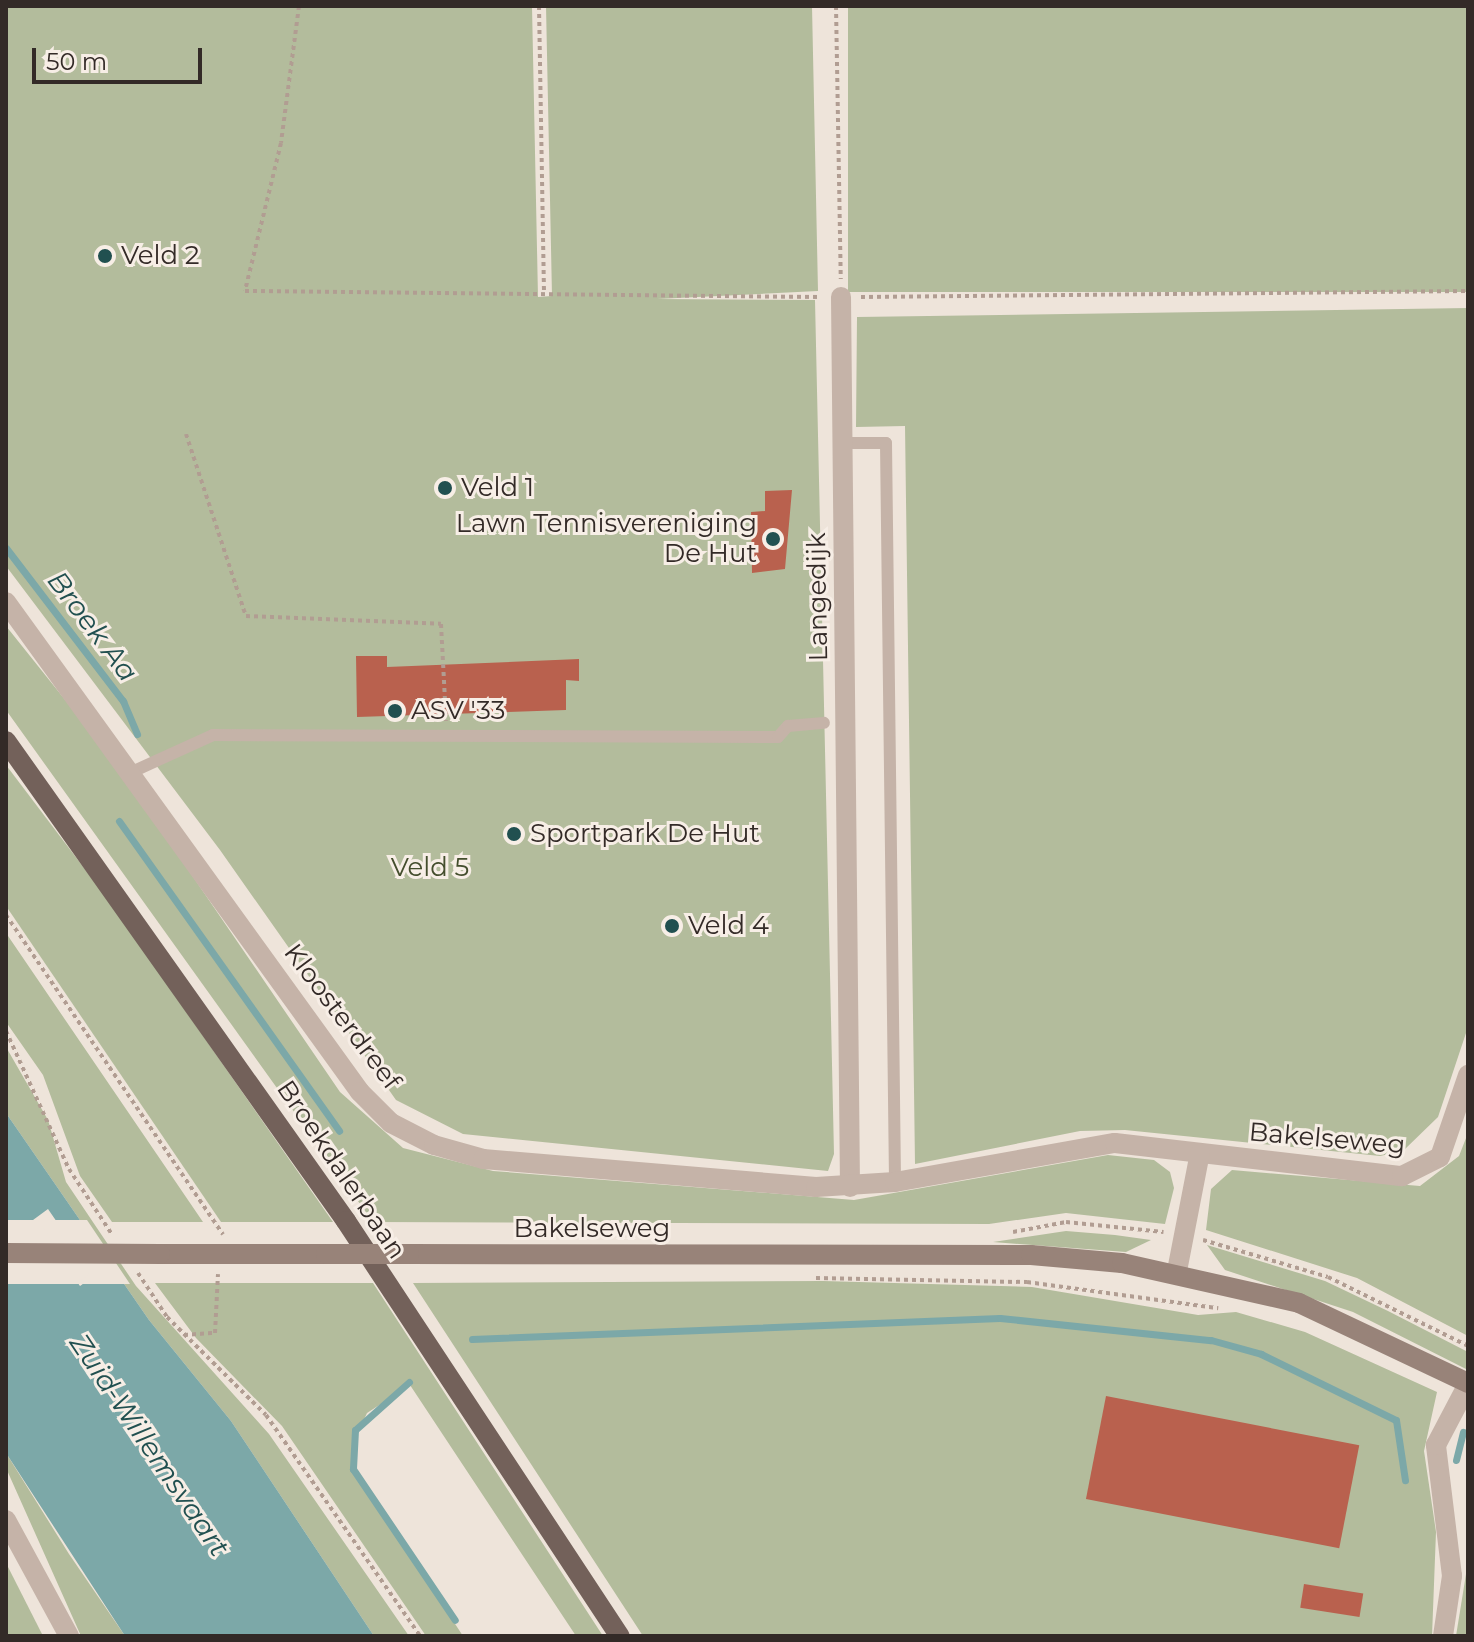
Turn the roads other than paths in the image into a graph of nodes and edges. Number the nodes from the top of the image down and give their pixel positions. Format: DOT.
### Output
graph roads {
  1 [pos="841,297"];
  2 [pos="842,443"];
  3 [pos="6,602"];
  4 [pos="824,723"];
  5 [pos="6,741"];
  6 [pos="134,771"];
  7 [pos="1468,1075"];
  8 [pos="1200,1153"];
  9 [pos="895,1182"];
  10 [pos="850,1187"];
  11 [pos="6,1253"];
  12 [pos="1177,1271"];
  13 [pos="1468,1383"];
  14 [pos="6,1520"];
  15 [pos="69,1636"];
  16 [pos="620,1636"];
  17 [pos="1443,1636"];
  1 -- 2 [label="street, Langedijk"];
  2 -- 9 [label="lane"];
  2 -- 10 [label="street, Langedijk"];
  3 -- 6 [label="street, Kloosterdreef"];
  4 -- 6 [label="lane"];
  5 -- 16 [label="main road, Broekdalerbaan"];
  6 -- 10 [label="street, Kloosterdreef"];
  7 -- 8 [label="street, Bakelseweg"];
  8 -- 9 [label="street, Bakelseweg"];
  8 -- 12 [label="street"];
  9 -- 10 [label="street, Kloosterdreef"];
  11 -- 12 [label="street, Bakelseweg, bridge"];
  12 -- 13 [label="street, Bakelseweg"];
  13 -- 17 [label="street"];
  14 -- 15 [label="street"];
}
